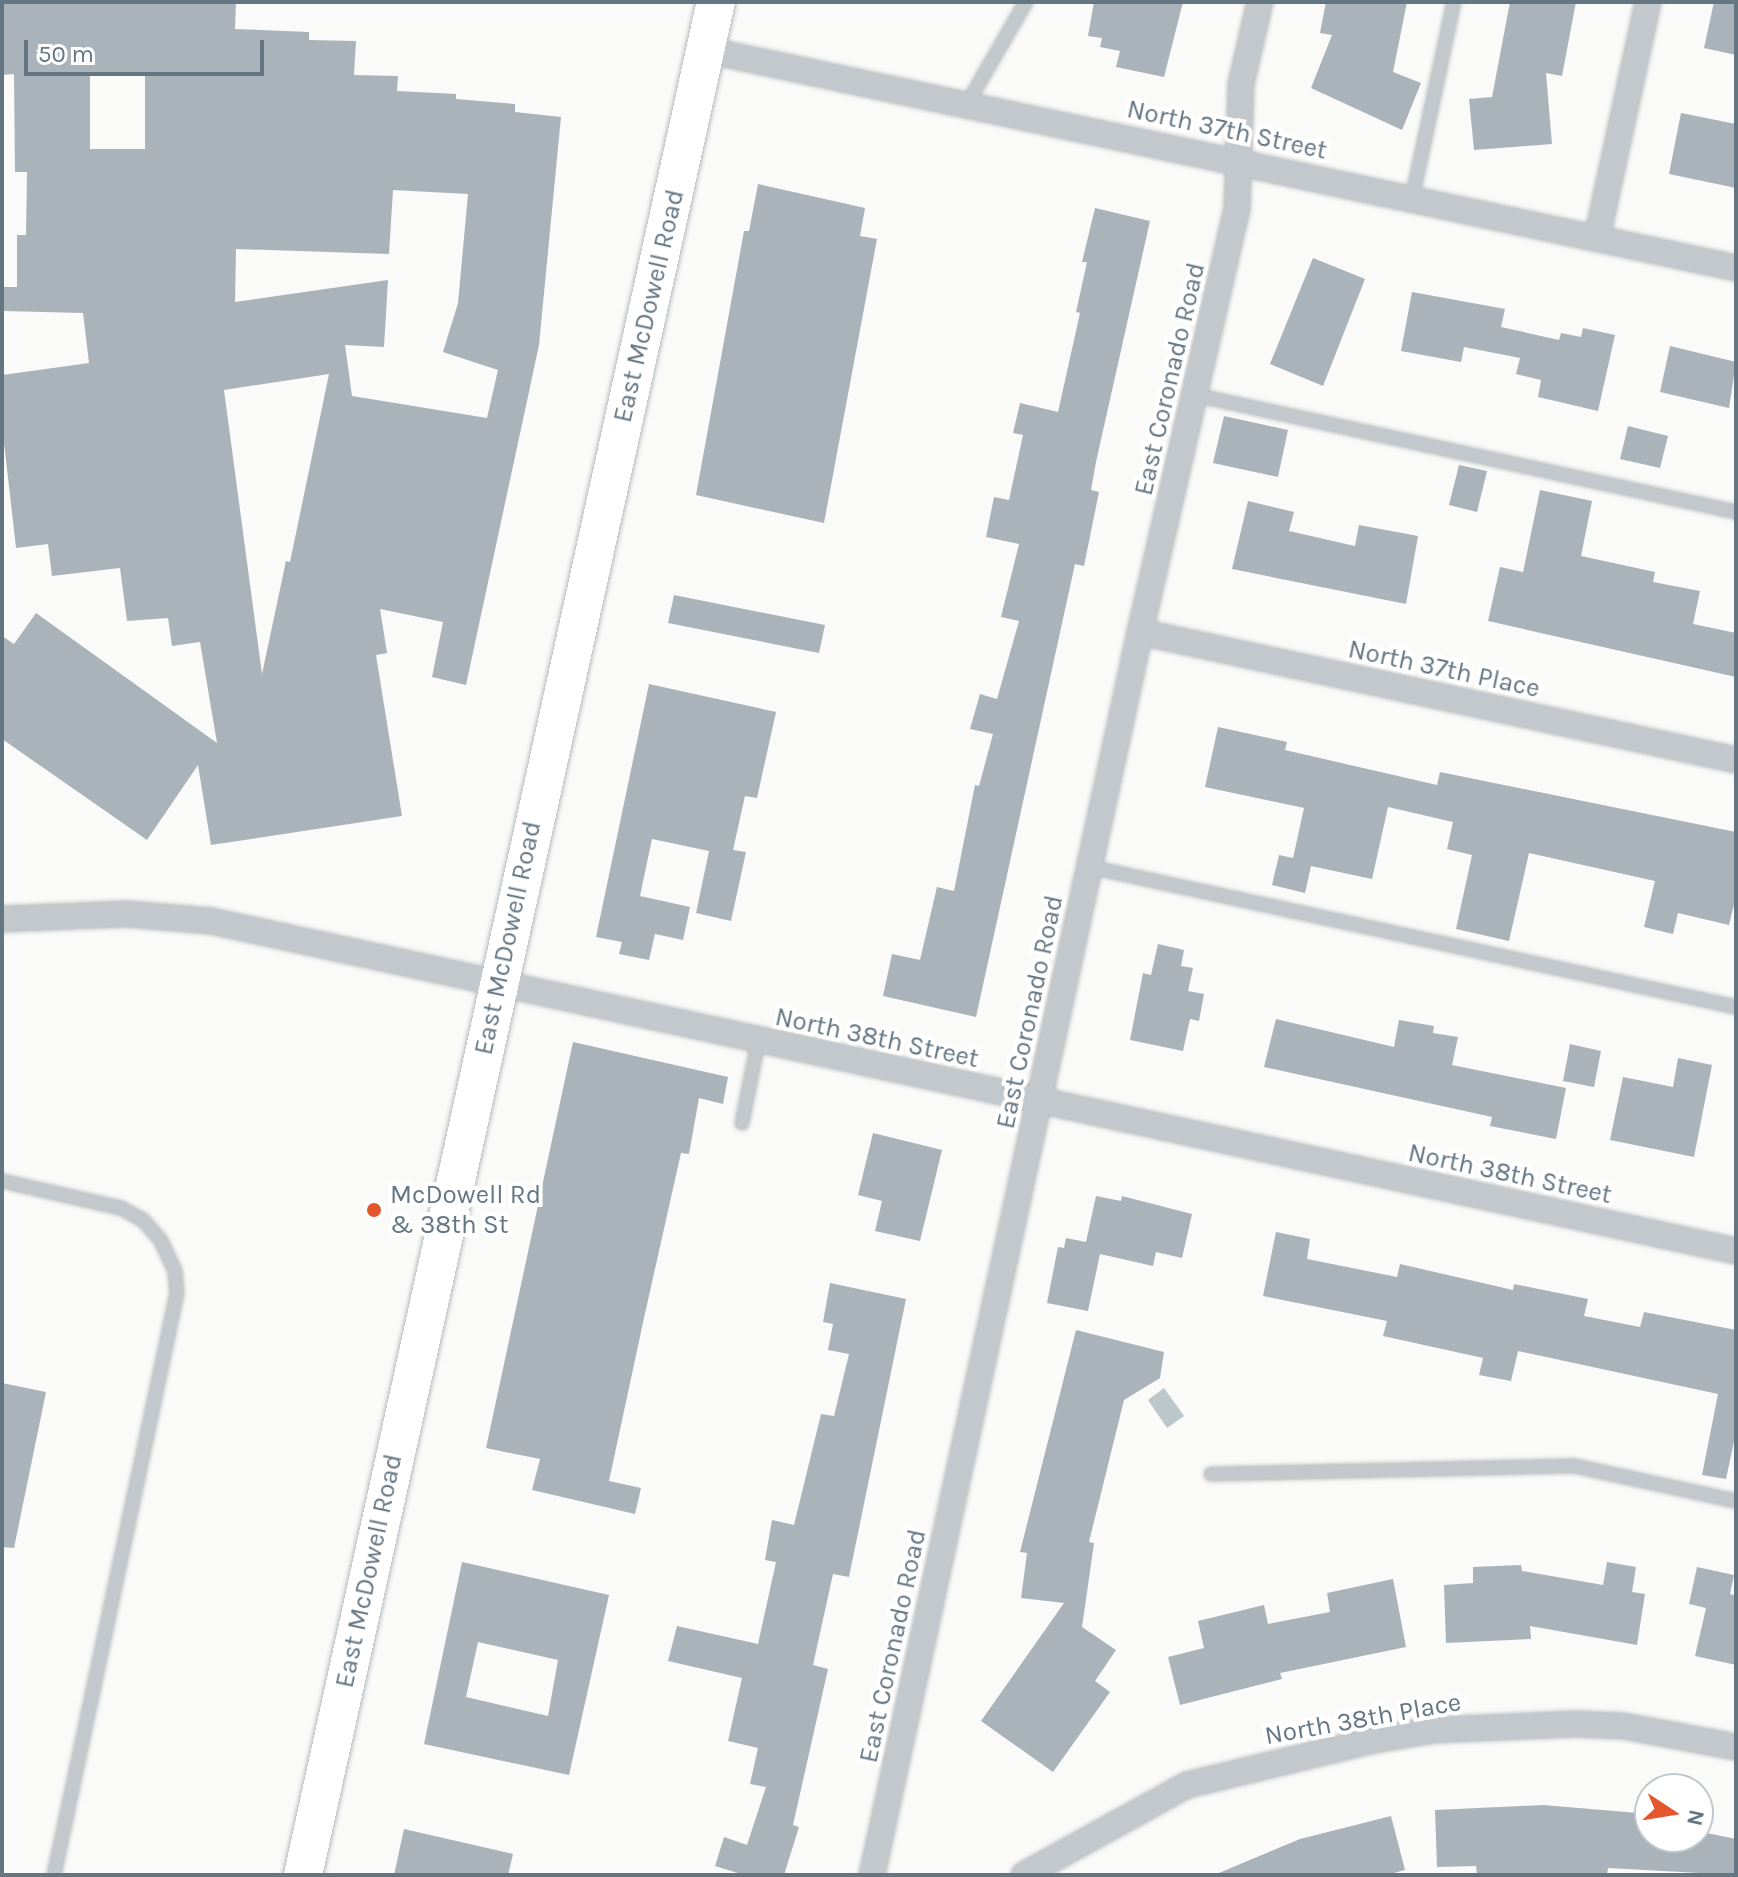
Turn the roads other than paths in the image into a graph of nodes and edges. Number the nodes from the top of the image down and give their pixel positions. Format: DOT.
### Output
graph roads {
  1 [pos="716,2"];
  2 [pos="1026,2"];
  3 [pos="1260,2"];
  4 [pos="1454,2"];
  5 [pos="1648,2"];
  6 [pos="706,50"];
  7 [pos="967,104"];
  8 [pos="1239,162"];
  9 [pos="1412,199"];
  10 [pos="1597,238"];
  11 [pos="1736,268"];
  12 [pos="1195,395"];
  13 [pos="1736,512"];
  14 [pos="1140,632"];
  15 [pos="1736,760"];
  16 [pos="1090,867"];
  17 [pos="2,919"];
  18 [pos="497,984"];
  19 [pos="1736,1007"];
  20 [pos="758,1042"];
  21 [pos="1039,1101"];
  22 [pos="742,1123"];
  23 [pos="2,1181"];
  24 [pos="1736,1251"];
  25 [pos="1211,1474"];
  26 [pos="1736,1501"];
  27 [pos="1736,1747"];
  28 [pos="54,1875"];
  29 [pos="303,1875"];
  30 [pos="872,1875"];
  31 [pos="1024,1875"];
  1 -- 6 [label="main road, East McDowell Road"];
  2 -- 7 [label="lane"];
  3 -- 8 [label="street, East Coronado Road"];
  4 -- 9 [label="lane"];
  5 -- 10 [label="street"];
  6 -- 7 [label="street, North 37th Street"];
  6 -- 18 [label="main road, East McDowell Road"];
  7 -- 8 [label="street, North 37th Street"];
  8 -- 9 [label="street, North 37th Street"];
  8 -- 12 [label="street, East Coronado Road"];
  9 -- 10 [label="street, North 37th Street"];
  10 -- 11 [label="street, North 37th Street"];
  12 -- 13 [label="lane"];
  12 -- 14 [label="street, East Coronado Road"];
  14 -- 15 [label="street, North 37th Place"];
  14 -- 16 [label="street, East Coronado Road"];
  16 -- 19 [label="lane"];
  16 -- 21 [label="street, East Coronado Road"];
  17 -- 18 [label="street, North 38th Street"];
  18 -- 20 [label="street, North 38th Street"];
  18 -- 29 [label="main road, East McDowell Road"];
  20 -- 21 [label="street, North 38th Street"];
  20 -- 22 [label="lane"];
  21 -- 24 [label="street, North 38th Street"];
  21 -- 30 [label="street, East Coronado Road"];
  23 -- 28 [label="lane"];
  25 -- 26 [label="lane"];
  27 -- 31 [label="street, North 38th Place"];
}
